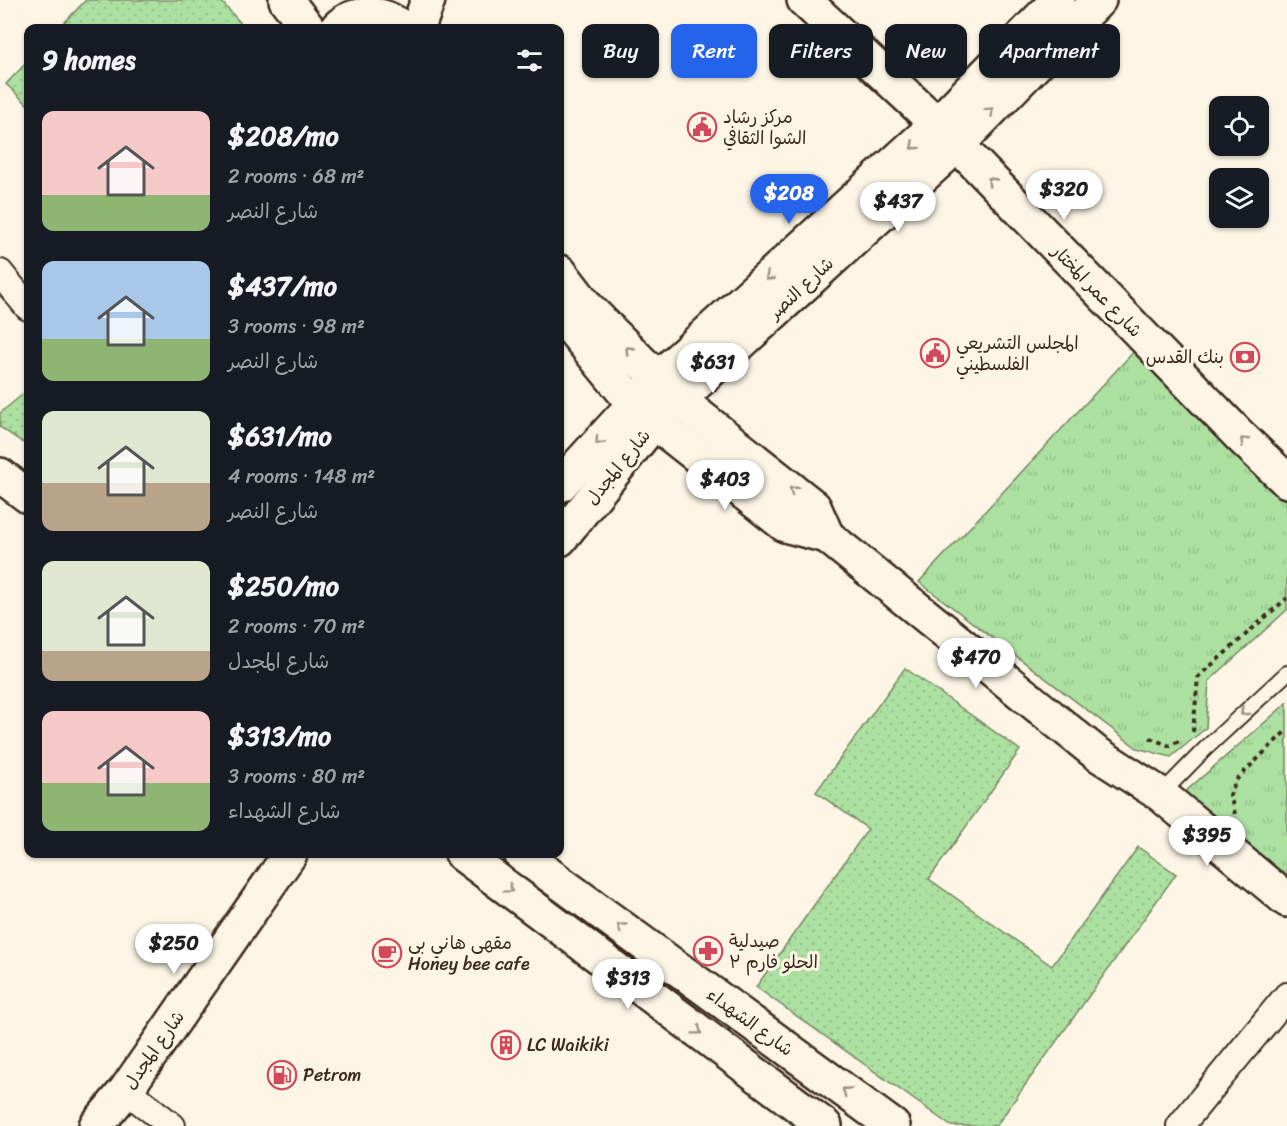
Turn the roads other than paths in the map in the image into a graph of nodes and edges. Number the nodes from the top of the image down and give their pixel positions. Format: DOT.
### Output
graph roads {
  1 [pos="286,0"];
  2 [pos="428,0"];
  3 [pos="804,0"];
  4 [pos="1058,0"];
  5 [pos="1099,0"];
  6 [pos="368,5"];
  7 [pos="305,24"];
  8 [pos="341,24"];
  9 [pos="395,24"];
  10 [pos="419,24"];
  11 [pos="946,135"];
  12 [pos="0,273"];
  13 [pos="564,277"];
  14 [pos="24,302"];
  15 [pos="564,319"];
  16 [pos="668,390"];
  17 [pos="644,412"];
  18 [pos="1287,481"];
  19 [pos="564,482"];
  20 [pos="564,533"];
  21 [pos="827,536"];
  22 [pos="1287,673"];
  23 [pos="1160,794"];
  24 [pos="287,858"];
  25 [pos="467,858"];
  26 [pos="526,858"];
  27 [pos="1287,900"];
  28 [pos="1287,996"];
  29 [pos="126,1090"];
  30 [pos="96,1126"];
  31 [pos="172,1126"];
  32 [pos="825,1126"];
  33 [pos="893,1126"];
  34 [pos="1179,1126"];
  1 -- 7 [label="main road"];
  2 -- 10 [label="main road"];
  3 -- 11 [label="main road, شارع عمر المختار"];
  4 -- 11 [label="main road, شارع النصر"];
  11 -- 5 [label="main road, شارع النصر, one-way"];
  6 -- 8 [label="main road"];
  6 -- 9 [label="main road"];
  11 -- 16 [label="main road, شارع النصر"];
  18 -- 11 [label="main road, شارع عمر المختار, one-way"];
  12 -- 14 [label="street"];
  16 -- 13 [label="main road, one-way"];
  15 -- 17 [label="main road"];
  16 -- 17 [label="main road, شارع النصر"];
  21 -- 16 [label="main road, one-way"];
  17 -- 19 [label="main road, شارع النصر, one-way"];
  17 -- 20 [label="main road, شارع المجدل"];
  17 -- 21 [label="main road"];
  21 -- 23 [label="main road"];
  22 -- 23 [label="lane, one-way"];
  23 -- 27 [label="main road"];
  24 -- 29 [label="main road, شارع المجدل"];
  25 -- 32 [label="main road, شارع الشهداء, one-way"];
  33 -- 26 [label="main road, شارع الشهداء, one-way"];
  28 -- 34 [label="street"];
  29 -- 30 [label="main road, شارع المجدل"];
  29 -- 31 [label="street"];
}
